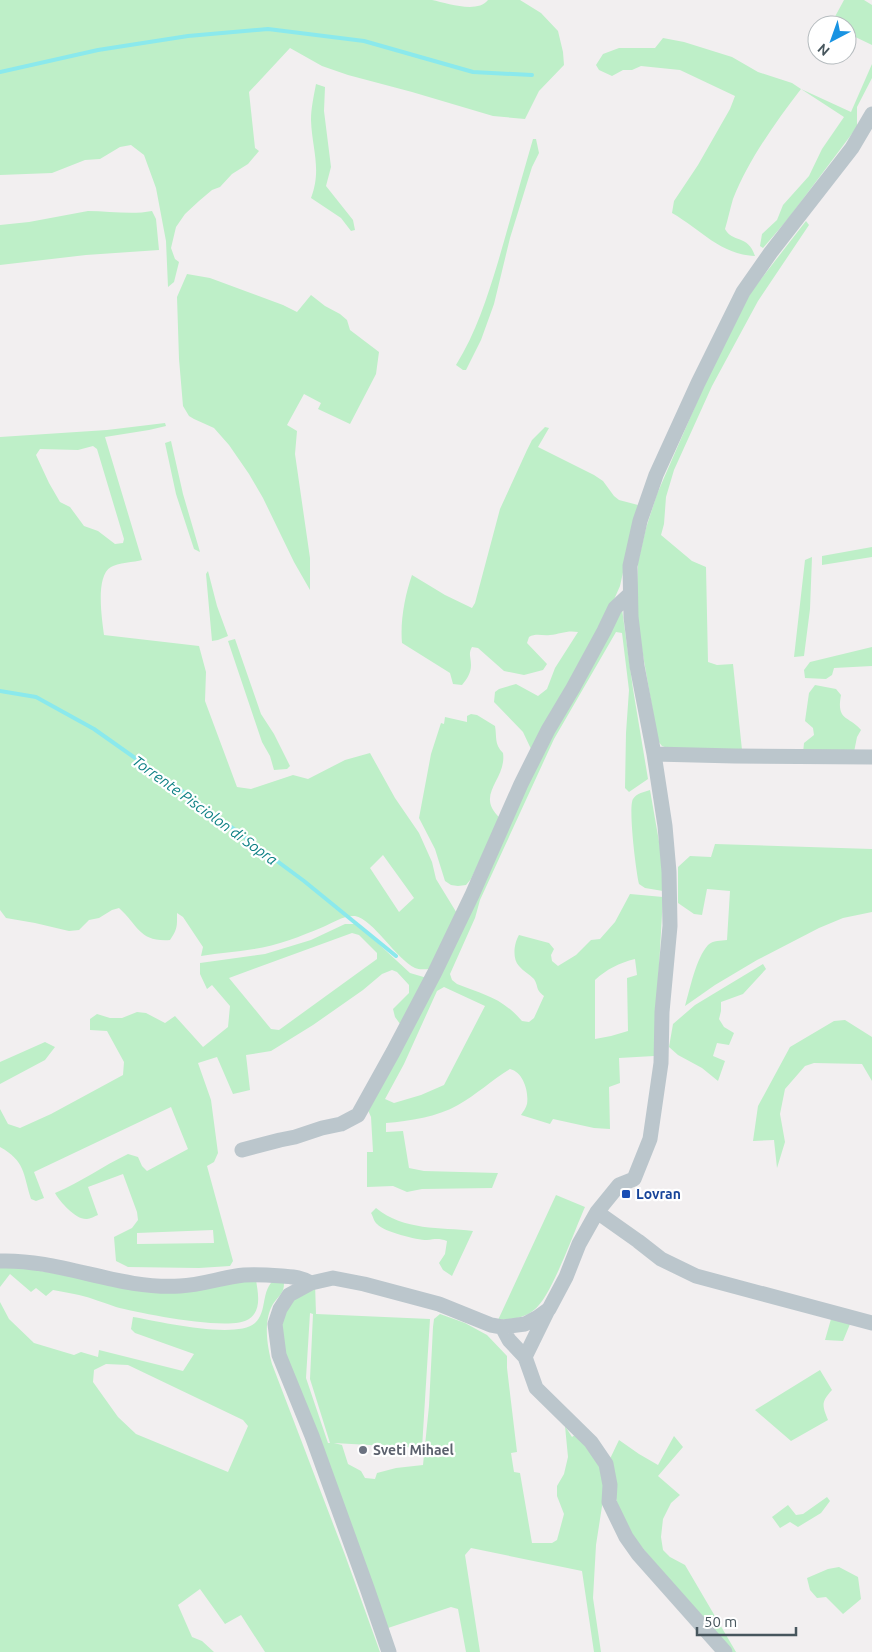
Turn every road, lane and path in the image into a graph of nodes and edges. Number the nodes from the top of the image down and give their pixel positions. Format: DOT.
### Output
graph roads {
  1 [pos="872,114"];
  2 [pos="630,594"];
  3 [pos="654,754"];
  4 [pos="872,757"];
  5 [pos="242,1150"];
  6 [pos="597,1212"];
  7 [pos="0,1260"];
  8 [pos="311,1283"];
  9 [pos="549,1309"];
  10 [pos="872,1323"];
  11 [pos="502,1327"];
  12 [pos="525,1357"];
  13 [pos="389,1652"];
  14 [pos="725,1652"];
  1 -- 2 [label="street"];
  2 -- 3 [label="street"];
  2 -- 5 [label="street"];
  3 -- 4 [label="street"];
  3 -- 6 [label="street"];
  6 -- 9 [label="street"];
  6 -- 10 [label="street"];
  7 -- 8 [label="street"];
  8 -- 11 [label="street"];
  8 -- 13 [label="street"];
  9 -- 11 [label="street"];
  9 -- 12 [label="street"];
  11 -- 12 [label="street"];
  12 -- 14 [label="street"];
}
